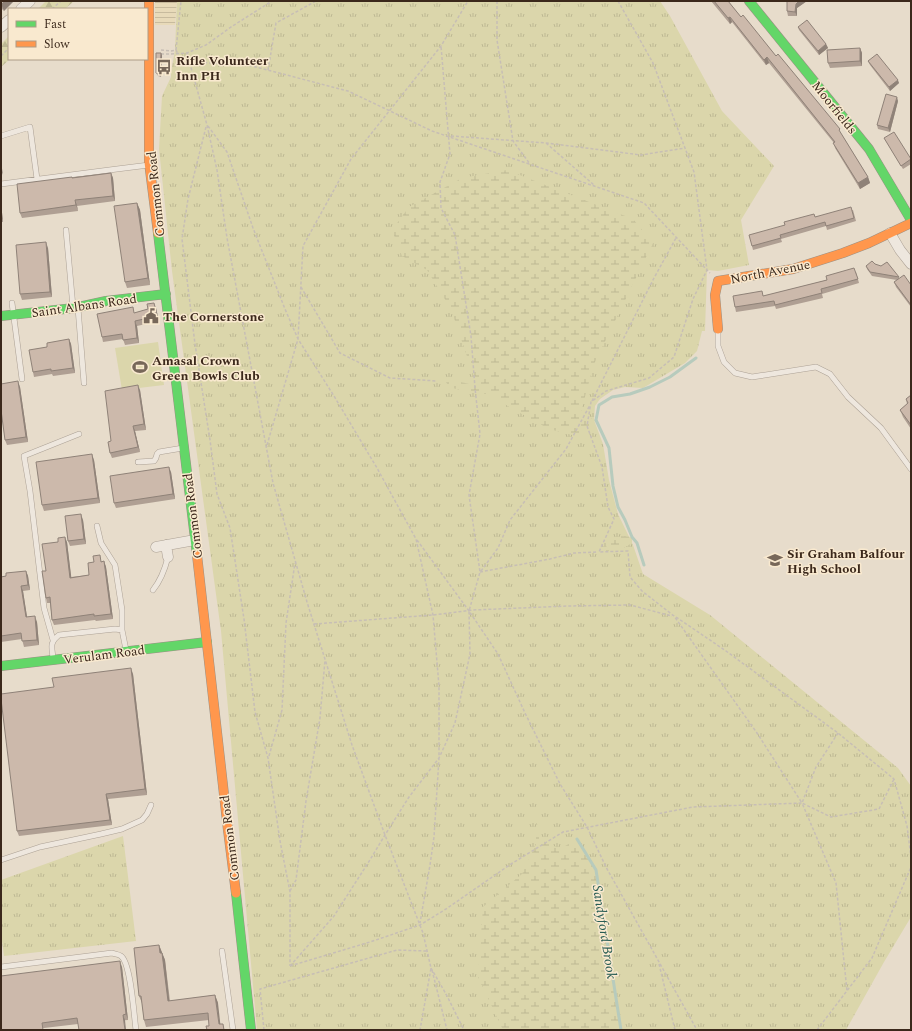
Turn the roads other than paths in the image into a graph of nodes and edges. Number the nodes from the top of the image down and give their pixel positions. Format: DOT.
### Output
graph roads {
  1 [pos="30,1"];
  2 [pos="149,1"];
  3 [pos="754,3"];
  4 [pos="22,8"];
  5 [pos="1,136"];
  6 [pos="150,165"];
  7 [pos="37,179"];
  8 [pos="1,184"];
  9 [pos="911,220"];
  10 [pos="911,224"];
  11 [pos="66,230"];
  12 [pos="890,233"];
  13 [pos="911,264"];
  14 [pos="166,294"];
  15 [pos="12,303"];
  16 [pos="76,308"];
  17 [pos="13,314"];
  18 [pos="1,316"];
  19 [pos="718,329"];
  20 [pos="22,379"];
  21 [pos="84,383"];
  22 [pos="79,434"];
  23 [pos="184,447"];
  24 [pos="138,462"];
  25 [pos="911,469"];
  26 [pos="97,526"];
  27 [pos="195,540"];
  28 [pos="168,557"];
  29 [pos="153,590"];
  30 [pos="122,630"];
  31 [pos="53,640"];
  32 [pos="207,642"];
  33 [pos="126,651"];
  34 [pos="54,660"];
  35 [pos="1,666"];
  36 [pos="151,805"];
  37 [pos="1,860"];
  38 [pos="222,951"];
  39 [pos="1,967"];
  40 [pos="136,1030"];
  41 [pos="233,1030"];
  42 [pos="251,1030"];
  1 -- 4 [label="street"];
  2 -- 6 [label="street, Common Road"];
  3 -- 9 [label="street, Moorfields"];
  5 -- 7 [label="lane"];
  6 -- 7 [label="lane"];
  6 -- 14 [label="street, Common Road"];
  7 -- 8 [label="lane"];
  10 -- 12 [label="street, North Avenue"];
  11 -- 16 [label="lane"];
  12 -- 13 [label="street"];
  12 -- 19 [label="street, North Avenue"];
  14 -- 16 [label="street, Saint Albans Road"];
  14 -- 23 [label="street, Common Road"];
  15 -- 17 [label="lane"];
  16 -- 17 [label="street, Saint Albans Road"];
  16 -- 21 [label="lane"];
  17 -- 18 [label="street, Saint Albans Road"];
  17 -- 20 [label="lane"];
  19 -- 25 [label="lane"];
  22 -- 31 [label="lane"];
  23 -- 24 [label="lane"];
  23 -- 27 [label="street, Common Road"];
  26 -- 30 [label="lane"];
  27 -- 28 [label="street"];
  27 -- 32 [label="street, Common Road"];
  28 -- 29 [label="lane"];
  30 -- 31 [label="lane"];
  30 -- 33 [label="lane"];
  31 -- 34 [label="lane"];
  32 -- 33 [label="street, Verulam Road"];
  32 -- 42 [label="street, Common Road"];
  33 -- 34 [label="street, Verulam Road"];
  34 -- 35 [label="street, Verulam Road"];
  36 -- 37 [label="lane"];
  38 -- 41 [label="lane"];
  39 -- 40 [label="lane"];
}
